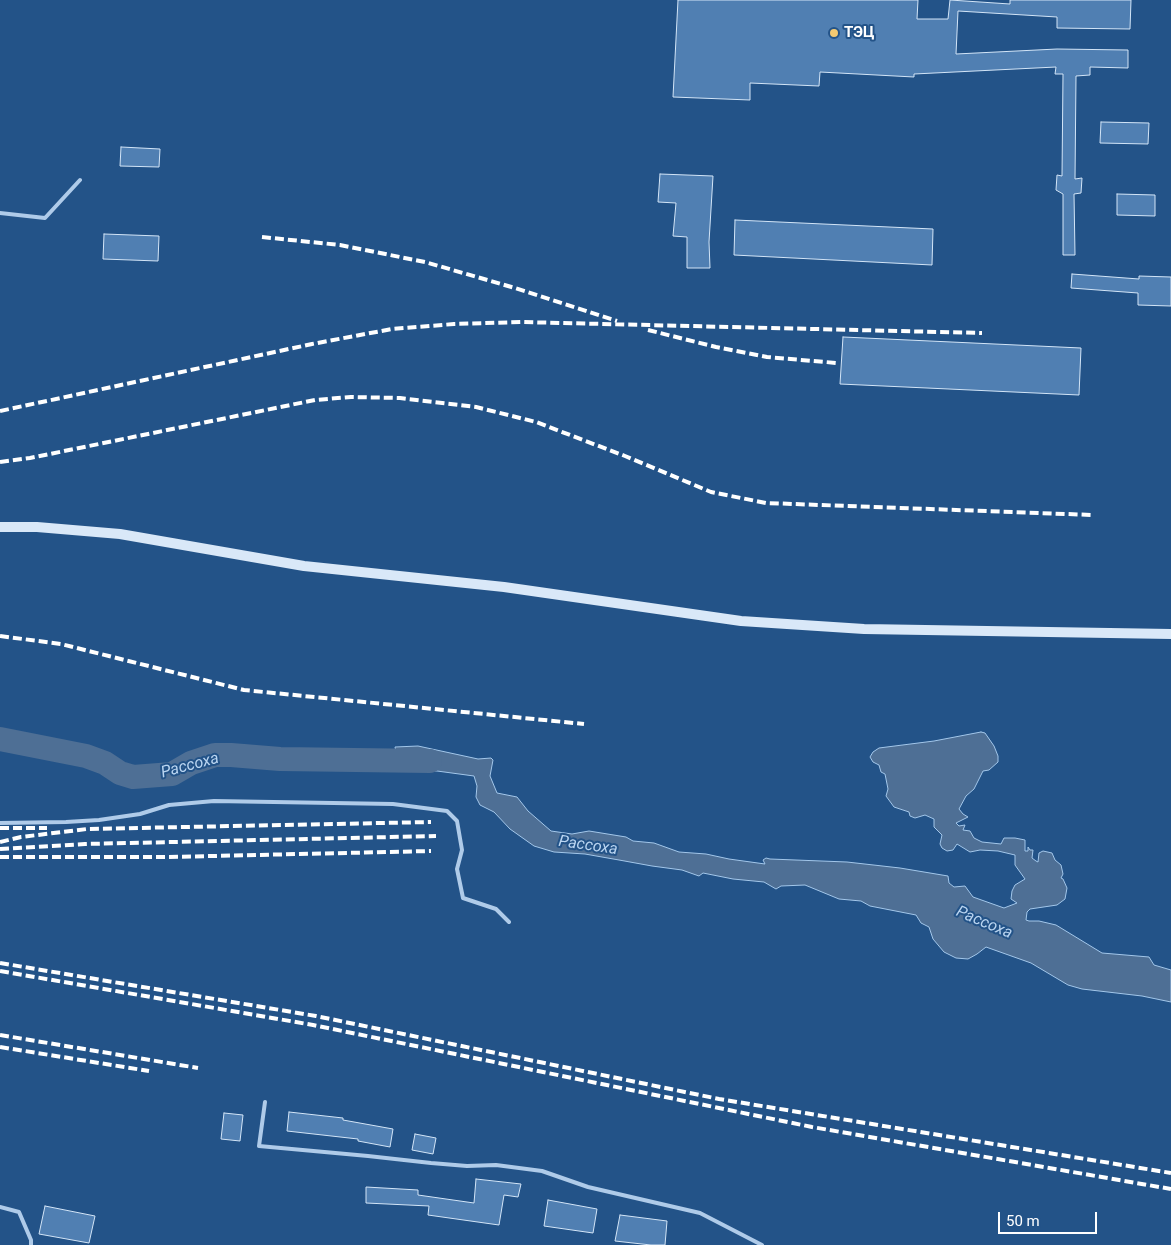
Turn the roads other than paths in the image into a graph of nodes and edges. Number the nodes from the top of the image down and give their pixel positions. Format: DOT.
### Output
graph roads {
  1 [pos="80,180"];
  2 [pos="0,213"];
  3 [pos="0,527"];
  4 [pos="1171,634"];
  5 [pos="0,823"];
  6 [pos="509,922"];
  7 [pos="265,1102"];
  8 [pos="0,1207"];
  9 [pos="31,1245"];
  10 [pos="762,1245"];
  1 -- 2 [label="lane"];
  3 -- 4 [label="street"];
  5 -- 6 [label="lane"];
  7 -- 10 [label="lane"];
  8 -- 9 [label="lane"];
}
